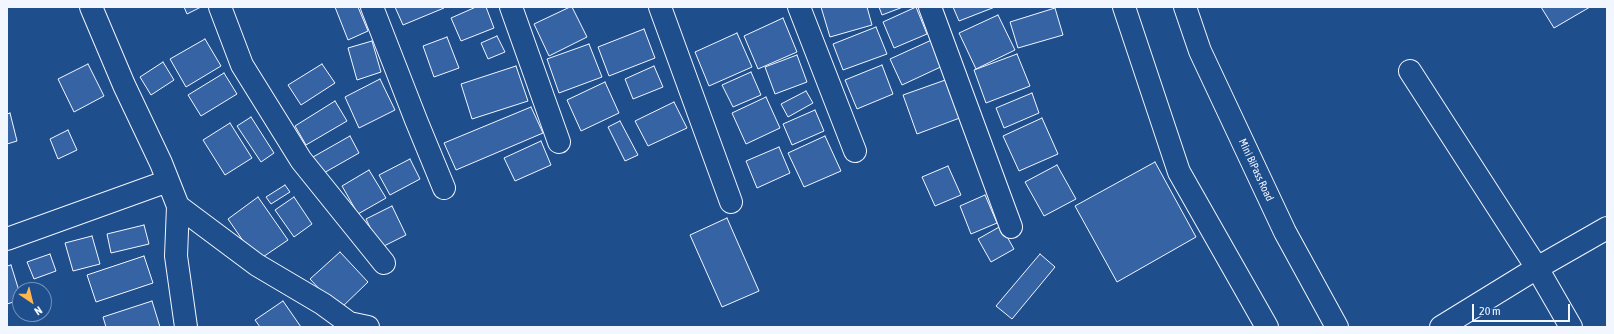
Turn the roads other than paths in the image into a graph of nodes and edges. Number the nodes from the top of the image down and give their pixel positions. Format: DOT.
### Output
graph roads {
  1 [pos="92,7"];
  2 [pos="220,7"];
  3 [pos="372,7"];
  4 [pos="511,7"];
  5 [pos="660,7"];
  6 [pos="799,7"];
  7 [pos="930,7"];
  8 [pos="1124,7"];
  9 [pos="1185,7"];
  10 [pos="1410,71"];
  11 [pos="559,142"];
  12 [pos="855,151"];
  13 [pos="168,181"];
  14 [pos="444,188"];
  15 [pos="731,202"];
  16 [pos="178,206"];
  17 [pos="1011,227"];
  18 [pos="1607,228"];
  19 [pos="7,239"];
  20 [pos="384,263"];
  21 [pos="1537,268"];
  22 [pos="186,327"];
  23 [pos="368,327"];
  24 [pos="1267,327"];
  25 [pos="1338,327"];
  26 [pos="1441,327"];
  27 [pos="1571,327"];
  1 -- 13 [label="street"];
  2 -- 20 [label="street"];
  3 -- 14 [label="street"];
  4 -- 11 [label="street"];
  5 -- 15 [label="street"];
  6 -- 12 [label="street"];
  7 -- 17 [label="street"];
  8 -- 24 [label="street"];
  9 -- 25 [label="street, Mini BiPass Road"];
  10 -- 21 [label="street"];
  13 -- 16 [label="street"];
  13 -- 19 [label="street"];
  16 -- 22 [label="street"];
  16 -- 23 [label="street"];
  18 -- 21 [label="street"];
  21 -- 26 [label="street"];
  21 -- 27 [label="street"];
}
